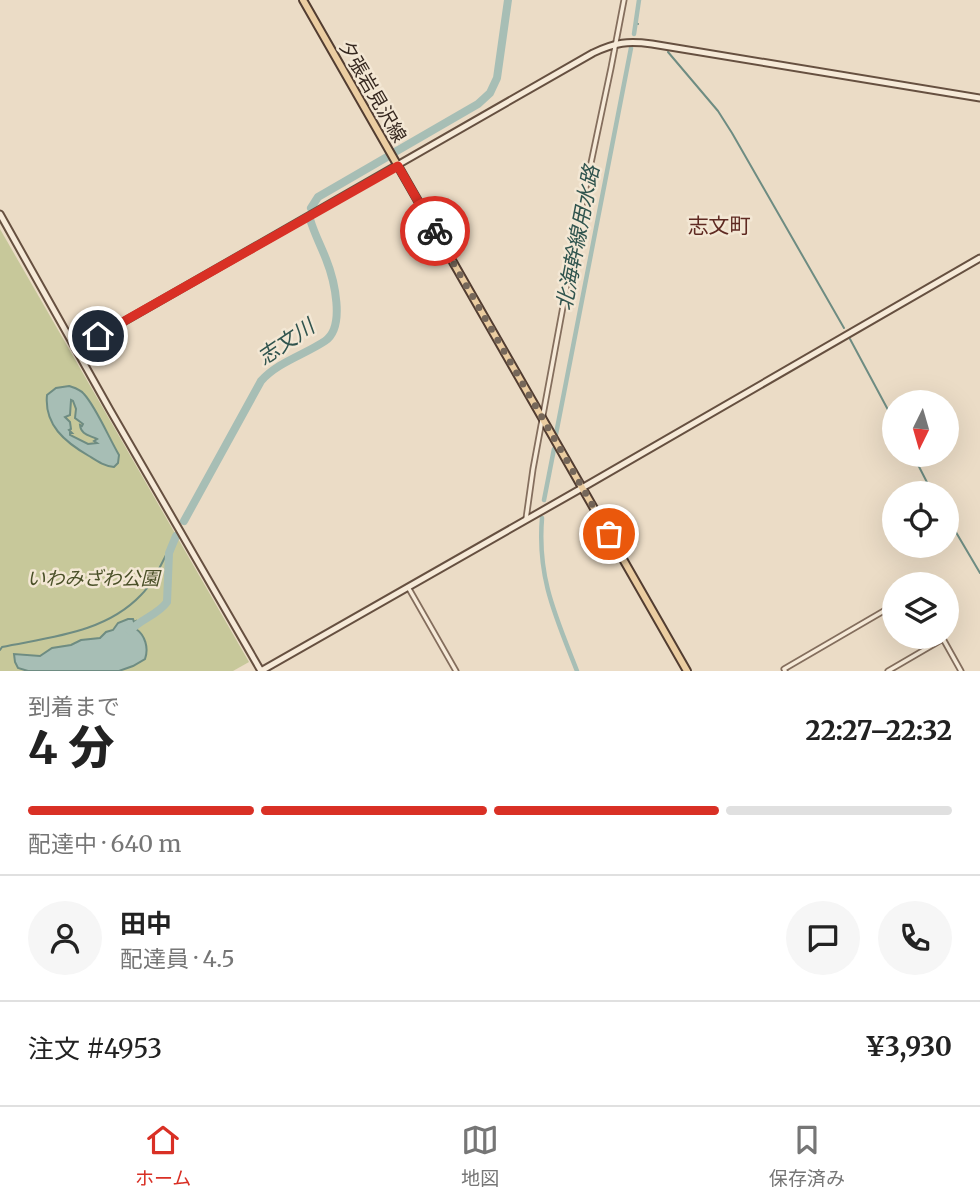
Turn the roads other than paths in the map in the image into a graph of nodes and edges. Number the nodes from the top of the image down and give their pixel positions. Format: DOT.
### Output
graph roads {
  1 [pos="303,0"];
  2 [pos="624,0"];
  3 [pos="615,44"];
  4 [pos="980,98"];
  5 [pos="398,166"];
  6 [pos="0,214"];
  7 [pos="980,258"];
  8 [pos="76,349"];
  9 [pos="543,420"];
  10 [pos="582,488"];
  11 [pos="526,519"];
  12 [pos="408,587"];
  13 [pos="882,612"];
  14 [pos="924,649"];
  15 [pos="948,649"];
  16 [pos="261,671"];
  17 [pos="456,671"];
  18 [pos="687,671"];
  19 [pos="785,671"];
  20 [pos="888,671"];
  21 [pos="961,671"];
  1 -- 5 [label="main road, 夕張岩見沢線"];
  2 -- 3 [label="street"];
  3 -- 4 [label="street"];
  3 -- 5 [label="street"];
  3 -- 9 [label="street"];
  5 -- 8 [label="street"];
  5 -- 9 [label="main road, 夕張岩見沢線"];
  6 -- 8 [label="street"];
  7 -- 10 [label="street"];
  8 -- 16 [label="street"];
  9 -- 10 [label="main road, 夕張岩見沢線"];
  9 -- 11 [label="street"];
  10 -- 11 [label="street"];
  10 -- 18 [label="main road, 夕張岩見沢線"];
  11 -- 12 [label="street"];
  12 -- 16 [label="street"];
  12 -- 17 [label="street"];
  13 -- 19 [label="street"];
  14 -- 20 [label="street"];
  15 -- 21 [label="street"];
}
